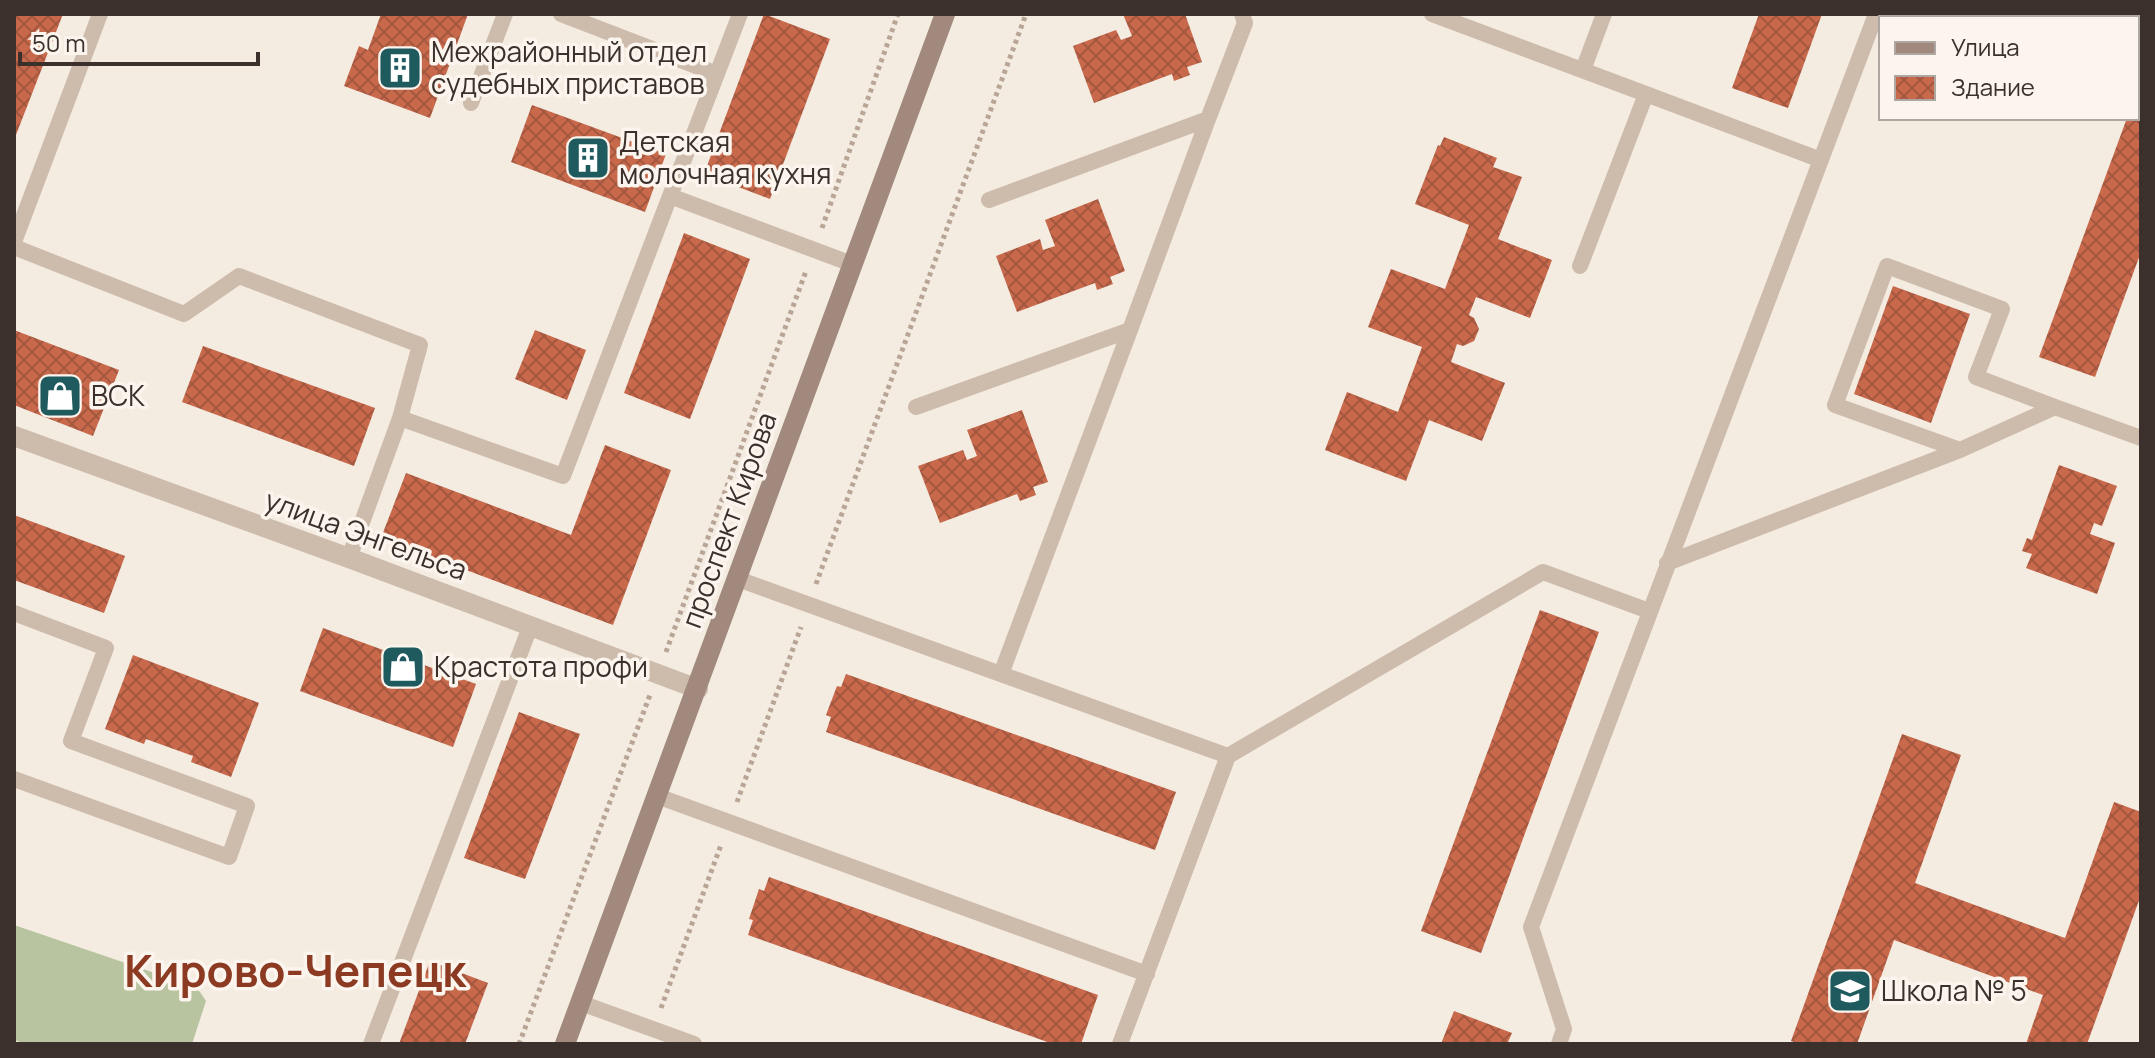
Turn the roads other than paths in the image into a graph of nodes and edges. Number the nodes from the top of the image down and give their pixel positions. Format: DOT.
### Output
graph roads {
  1 [pos="100,14"];
  2 [pos="505,14"];
  3 [pos="561,14"];
  4 [pos="740,14"];
  5 [pos="945,14"];
  6 [pos="1242,14"];
  7 [pos="1432,14"];
  8 [pos="1604,14"];
  9 [pos="1876,14"];
  10 [pos="1583,70"];
  11 [pos="717,74"];
  12 [pos="1646,94"];
  13 [pos="471,103"];
  14 [pos="1208,119"];
  15 [pos="1821,160"];
  16 [pos="670,196"];
  17 [pos="989,200"];
  18 [pos="14,245"];
  19 [pos="852,264"];
  20 [pos="1580,266"];
  21 [pos="1130,330"];
  22 [pos="916,407"];
  23 [pos="2055,407"];
  24 [pos="400,418"];
  25 [pos="14,436"];
  26 [pos="2141,438"];
  27 [pos="1960,450"];
  28 [pos="349,558"];
  29 [pos="1667,563"];
  30 [pos="738,579"];
  31 [pos="1649,611"];
  32 [pos="14,613"];
  33 [pos="530,627"];
  34 [pos="1001,674"];
  35 [pos="698,689"];
  36 [pos="1228,756"];
  37 [pos="14,779"];
  38 [pos="657,796"];
  39 [pos="1147,974"];
  40 [pos="581,1003"];
  41 [pos="371,1044"];
  42 [pos="565,1044"];
  43 [pos="694,1044"];
  44 [pos="1120,1044"];
  45 [pos="1559,1044"];
  1 -- 18 [label="lane"];
  2 -- 13 [label="lane"];
  3 -- 11 [label="lane"];
  4 -- 11 [label="lane"];
  5 -- 19 [label="street, проспект Кирова"];
  6 -- 14 [label="lane"];
  7 -- 10 [label="lane"];
  8 -- 10 [label="lane"];
  9 -- 15 [label="lane"];
  10 -- 12 [label="lane"];
  11 -- 16 [label="lane"];
  12 -- 15 [label="lane"];
  12 -- 20 [label="lane"];
  14 -- 17 [label="lane"];
  14 -- 21 [label="lane"];
  15 -- 29 [label="lane"];
  16 -- 19 [label="lane"];
  16 -- 24 [label="lane"];
  18 -- 24 [label="lane"];
  19 -- 30 [label="street, проспект Кирова"];
  21 -- 22 [label="lane"];
  21 -- 34 [label="lane"];
  23 -- 26 [label="lane"];
  23 -- 27 [label="lane"];
  23 -- 27 [label="lane"];
  24 -- 28 [label="lane"];
  25 -- 28 [label="street, улица Энгельса"];
  27 -- 29 [label="lane"];
  28 -- 33 [label="street, улица Энгельса"];
  29 -- 31 [label="lane"];
  30 -- 34 [label="lane"];
  30 -- 35 [label="street, проспект Кирова"];
  31 -- 36 [label="lane"];
  31 -- 45 [label="lane"];
  32 -- 37 [label="lane"];
  33 -- 35 [label="street, улица Энгельса"];
  33 -- 41 [label="lane"];
  34 -- 36 [label="lane"];
  35 -- 38 [label="street, проспект Кирова"];
  36 -- 39 [label="lane"];
  38 -- 39 [label="lane"];
  38 -- 40 [label="street, проспект Кирова"];
  39 -- 44 [label="lane"];
  40 -- 42 [label="street, проспект Кирова"];
  40 -- 43 [label="lane"];
}
